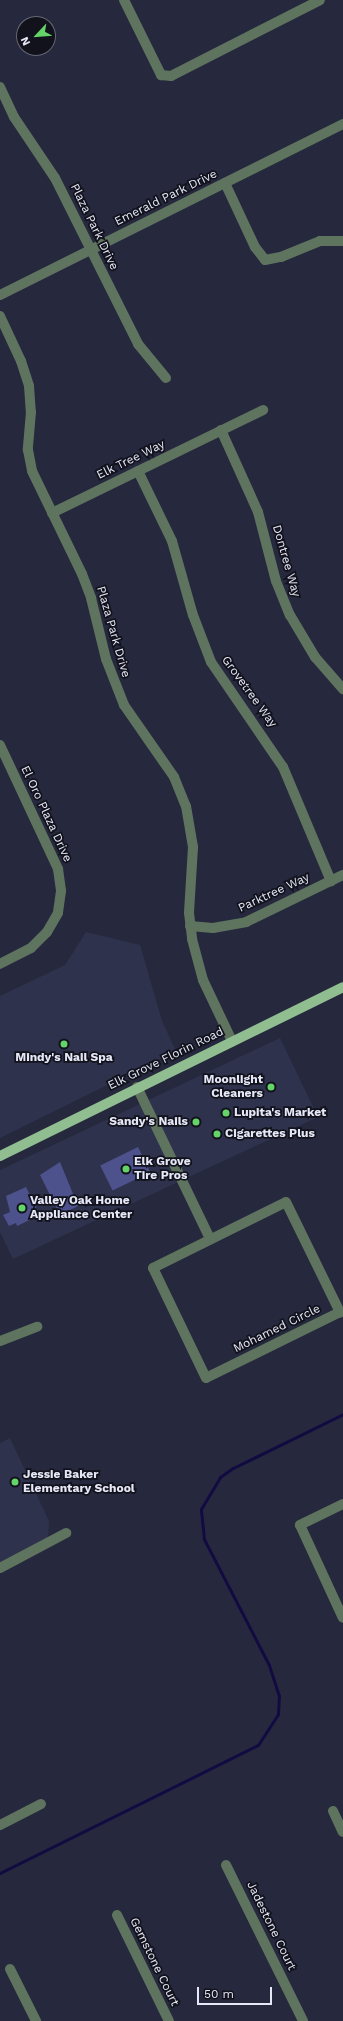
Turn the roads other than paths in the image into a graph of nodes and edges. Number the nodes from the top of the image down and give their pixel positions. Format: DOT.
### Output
graph roads {
  1 [pos="320,0"];
  2 [pos="126,4"];
  3 [pos="0,87"];
  4 [pos="343,124"];
  5 [pos="225,183"];
  6 [pos="343,241"];
  7 [pos="91,250"];
  8 [pos="0,295"];
  9 [pos="0,316"];
  10 [pos="166,378"];
  11 [pos="263,410"];
  12 [pos="221,430"];
  13 [pos="138,471"];
  14 [pos="52,512"];
  15 [pos="343,689"];
  16 [pos="0,745"];
  17 [pos="343,875"];
  18 [pos="331,881"];
  19 [pos="190,926"];
  20 [pos="0,964"];
  21 [pos="343,987"];
  22 [pos="232,1041"];
  23 [pos="138,1087"];
  24 [pos="0,1156"];
  25 [pos="210,1239"];
  26 [pos="37,1327"];
  27 [pos="0,1342"];
  28 [pos="343,1504"];
  29 [pos="66,1533"];
  30 [pos="0,1568"];
  31 [pos="343,1618"];
  32 [pos="41,1804"];
  33 [pos="333,1811"];
  34 [pos="0,1825"];
  35 [pos="343,1832"];
  36 [pos="226,1865"];
  37 [pos="117,1915"];
  38 [pos="10,1969"];
  39 [pos="36,2021"];
  40 [pos="169,2021"];
  41 [pos="303,2021"];
  1 -- 2 [label="street"];
  3 -- 7 [label="street, Plaza Park Drive"];
  4 -- 5 [label="street, Emerald Park Drive"];
  5 -- 6 [label="street"];
  5 -- 7 [label="street, Emerald Park Drive"];
  7 -- 8 [label="street, Emerald Park Drive"];
  7 -- 10 [label="street, Plaza Park Drive"];
  9 -- 14 [label="street, Plaza Park Drive"];
  11 -- 12 [label="street, Elk Tree Way"];
  12 -- 13 [label="street, Elk Tree Way"];
  12 -- 15 [label="street, Dontree Way"];
  13 -- 14 [label="street, Elk Tree Way"];
  13 -- 18 [label="street, Grovetree Way"];
  14 -- 19 [label="street, Plaza Park Drive"];
  16 -- 20 [label="street, El Oro Plaza Drive"];
  17 -- 18 [label="street, Parktree Way"];
  18 -- 19 [label="street, Parktree Way"];
  19 -- 22 [label="street, Plaza Park Drive"];
  21 -- 22 [label="main road, Elk Grove Florin Road"];
  22 -- 23 [label="main road, Elk Grove Florin Road"];
  23 -- 24 [label="main road, Elk Grove Florin Road"];
  23 -- 25 [label="street"];
  25 -- 25 [label="street, Mohamed Circle"];
  26 -- 27 [label="street"];
  28 -- 31 [label="street"];
  29 -- 30 [label="street"];
  32 -- 34 [label="street"];
  33 -- 35 [label="street"];
  36 -- 41 [label="street, Jadestone Court"];
  37 -- 40 [label="street, Gemstone Court"];
  38 -- 39 [label="street"];
}
